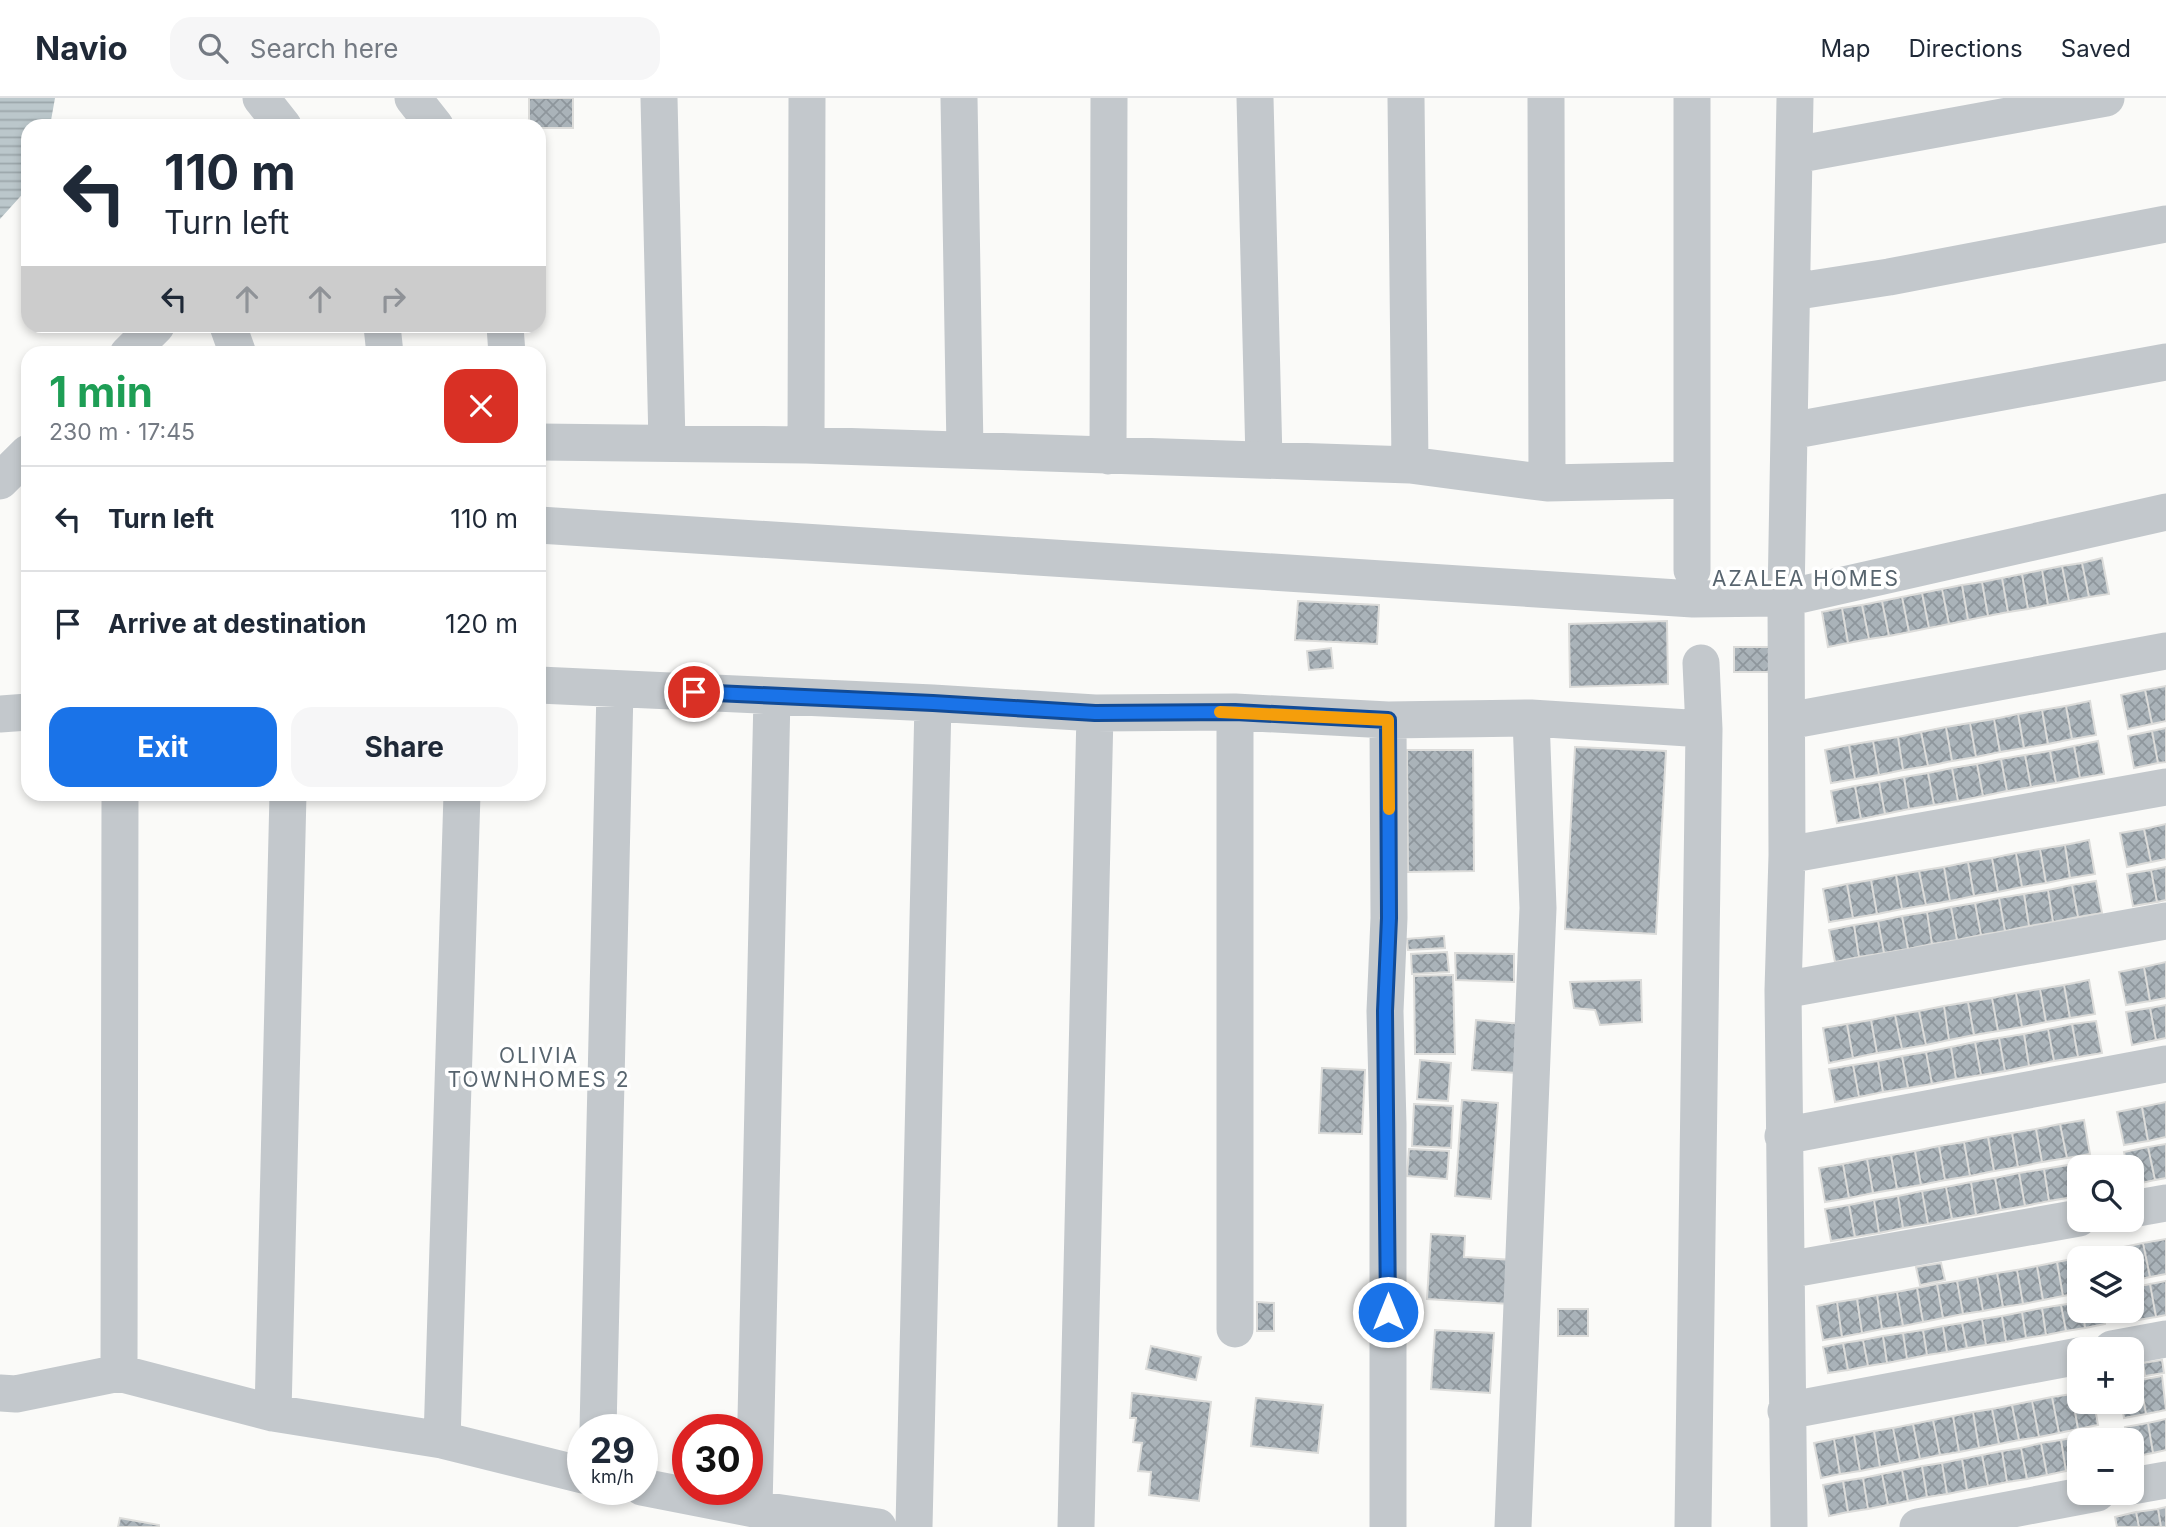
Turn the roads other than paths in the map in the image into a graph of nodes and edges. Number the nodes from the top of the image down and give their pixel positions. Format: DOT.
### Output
graph roads {
  1 [pos="261,98"];
  2 [pos="413,98"];
  3 [pos="659,98"];
  4 [pos="807,98"];
  5 [pos="959,98"];
  6 [pos="1108,98"];
  7 [pos="1255,98"];
  8 [pos="1406,98"];
  9 [pos="1546,98"];
  10 [pos="1692,98"];
  11 [pos="1795,98"];
  12 [pos="2106,98"];
  13 [pos="278,119"];
  14 [pos="430,119"];
  15 [pos="1795,155"];
  16 [pos="2166,224"];
  17 [pos="1792,292"];
  18 [pos="149,333"];
  19 [pos="136,346"];
  20 [pos="2166,362"];
  21 [pos="1790,430"];
  22 [pos="546,442"];
  23 [pos="667,443"];
  24 [pos="806,445"];
  25 [pos="965,450"];
  26 [pos="1108,456"];
  27 [pos="21,460"];
  28 [pos="1264,460"];
  29 [pos="1410,465"];
  30 [pos="1692,480"];
  31 [pos="0,481"];
  32 [pos="1547,483"];
  33 [pos="2166,512"];
  34 [pos="546,525"];
  35 [pos="1692,570"];
  36 [pos="1786,597"];
  37 [pos="2166,651"];
  38 [pos="1701,663"];
  39 [pos="546,685"];
  40 [pos="615,689"];
  41 [pos="772,696"];
  42 [pos="933,703"];
  43 [pos="21,712"];
  44 [pos="1235,712"];
  45 [pos="1095,713"];
  46 [pos="0,714"];
  47 [pos="1531,718"];
  48 [pos="1388,720"];
  49 [pos="1788,721"];
  50 [pos="1704,729"];
  51 [pos="2166,787"];
  52 [pos="120,801"];
  53 [pos="288,801"];
  54 [pos="463,801"];
  55 [pos="1787,855"];
  56 [pos="2166,921"];
  57 [pos="1783,990"];
  58 [pos="2166,1064"];
  59 [pos="1783,1136"];
  60 [pos="2166,1203"];
  61 [pos="2144,1207"];
  62 [pos="2067,1220"];
  63 [pos="1787,1270"];
  64 [pos="1235,1329"];
  65 [pos="2166,1339"];
  66 [pos="2144,1343"];
  67 [pos="2067,1358"];
  68 [pos="119,1373"];
  69 [pos="0,1394"];
  70 [pos="1786,1411"];
  71 [pos="273,1413"];
  72 [pos="597,1414"];
  73 [pos="442,1440"];
  74 [pos="567,1471"];
  75 [pos="2166,1480"];
  76 [pos="2144,1484"];
  77 [pos="658,1490"];
  78 [pos="2067,1499"];
  79 [pos="754,1509"];
  80 [pos="878,1527"];
  81 [pos="914,1527"];
  82 [pos="1076,1527"];
  83 [pos="1388,1527"];
  84 [pos="1513,1527"];
  85 [pos="1693,1527"];
  86 [pos="1789,1527"];
  87 [pos="1919,1527"];
  1 -- 13 [label="street"];
  2 -- 14 [label="street"];
  3 -- 23 [label="street"];
  4 -- 24 [label="street"];
  5 -- 25 [label="street"];
  6 -- 26 [label="street"];
  7 -- 28 [label="street"];
  8 -- 29 [label="street"];
  9 -- 32 [label="street"];
  10 -- 30 [label="street"];
  11 -- 15 [label="street"];
  12 -- 15 [label="street"];
  15 -- 17 [label="street"];
  16 -- 17 [label="street"];
  17 -- 21 [label="street"];
  18 -- 19 [label="street"];
  20 -- 21 [label="street"];
  21 -- 36 [label="street"];
  22 -- 23 [label="street"];
  23 -- 24 [label="street"];
  24 -- 25 [label="street"];
  25 -- 26 [label="street"];
  26 -- 28 [label="street"];
  27 -- 31 [label="street"];
  28 -- 29 [label="street"];
  29 -- 32 [label="street"];
  30 -- 32 [label="street"];
  30 -- 35 [label="street"];
  33 -- 36 [label="street"];
  34 -- 36 [label="street"];
  36 -- 49 [label="street"];
  37 -- 49 [label="street"];
  38 -- 50 [label="street"];
  39 -- 40 [label="street"];
  40 -- 41 [label="street"];
  40 -- 72 [label="street"];
  41 -- 42 [label="street"];
  41 -- 79 [label="street"];
  42 -- 45 [label="street"];
  42 -- 81 [label="street"];
  43 -- 46 [label="street"];
  44 -- 45 [label="street"];
  44 -- 48 [label="street"];
  44 -- 64 [label="street"];
  45 -- 82 [label="street"];
  47 -- 48 [label="street"];
  47 -- 50 [label="street"];
  47 -- 84 [label="street"];
  48 -- 83 [label="street"];
  49 -- 55 [label="street"];
  50 -- 85 [label="street"];
  51 -- 55 [label="street"];
  52 -- 68 [label="street"];
  53 -- 71 [label="street"];
  54 -- 73 [label="street"];
  55 -- 57 [label="street"];
  56 -- 57 [label="street"];
  57 -- 59 [label="street"];
  58 -- 59 [label="street"];
  59 -- 63 [label="street"];
  60 -- 61 [label="street"];
  62 -- 63 [label="street"];
  63 -- 70 [label="street"];
  65 -- 66 [label="street"];
  67 -- 70 [label="street"];
  68 -- 69 [label="street"];
  68 -- 71 [label="street"];
  70 -- 86 [label="street"];
  71 -- 73 [label="street"];
  73 -- 74 [label="street"];
  75 -- 76 [label="street"];
  77 -- 79 [label="street"];
  78 -- 87 [label="street"];
  79 -- 80 [label="street"];
}
